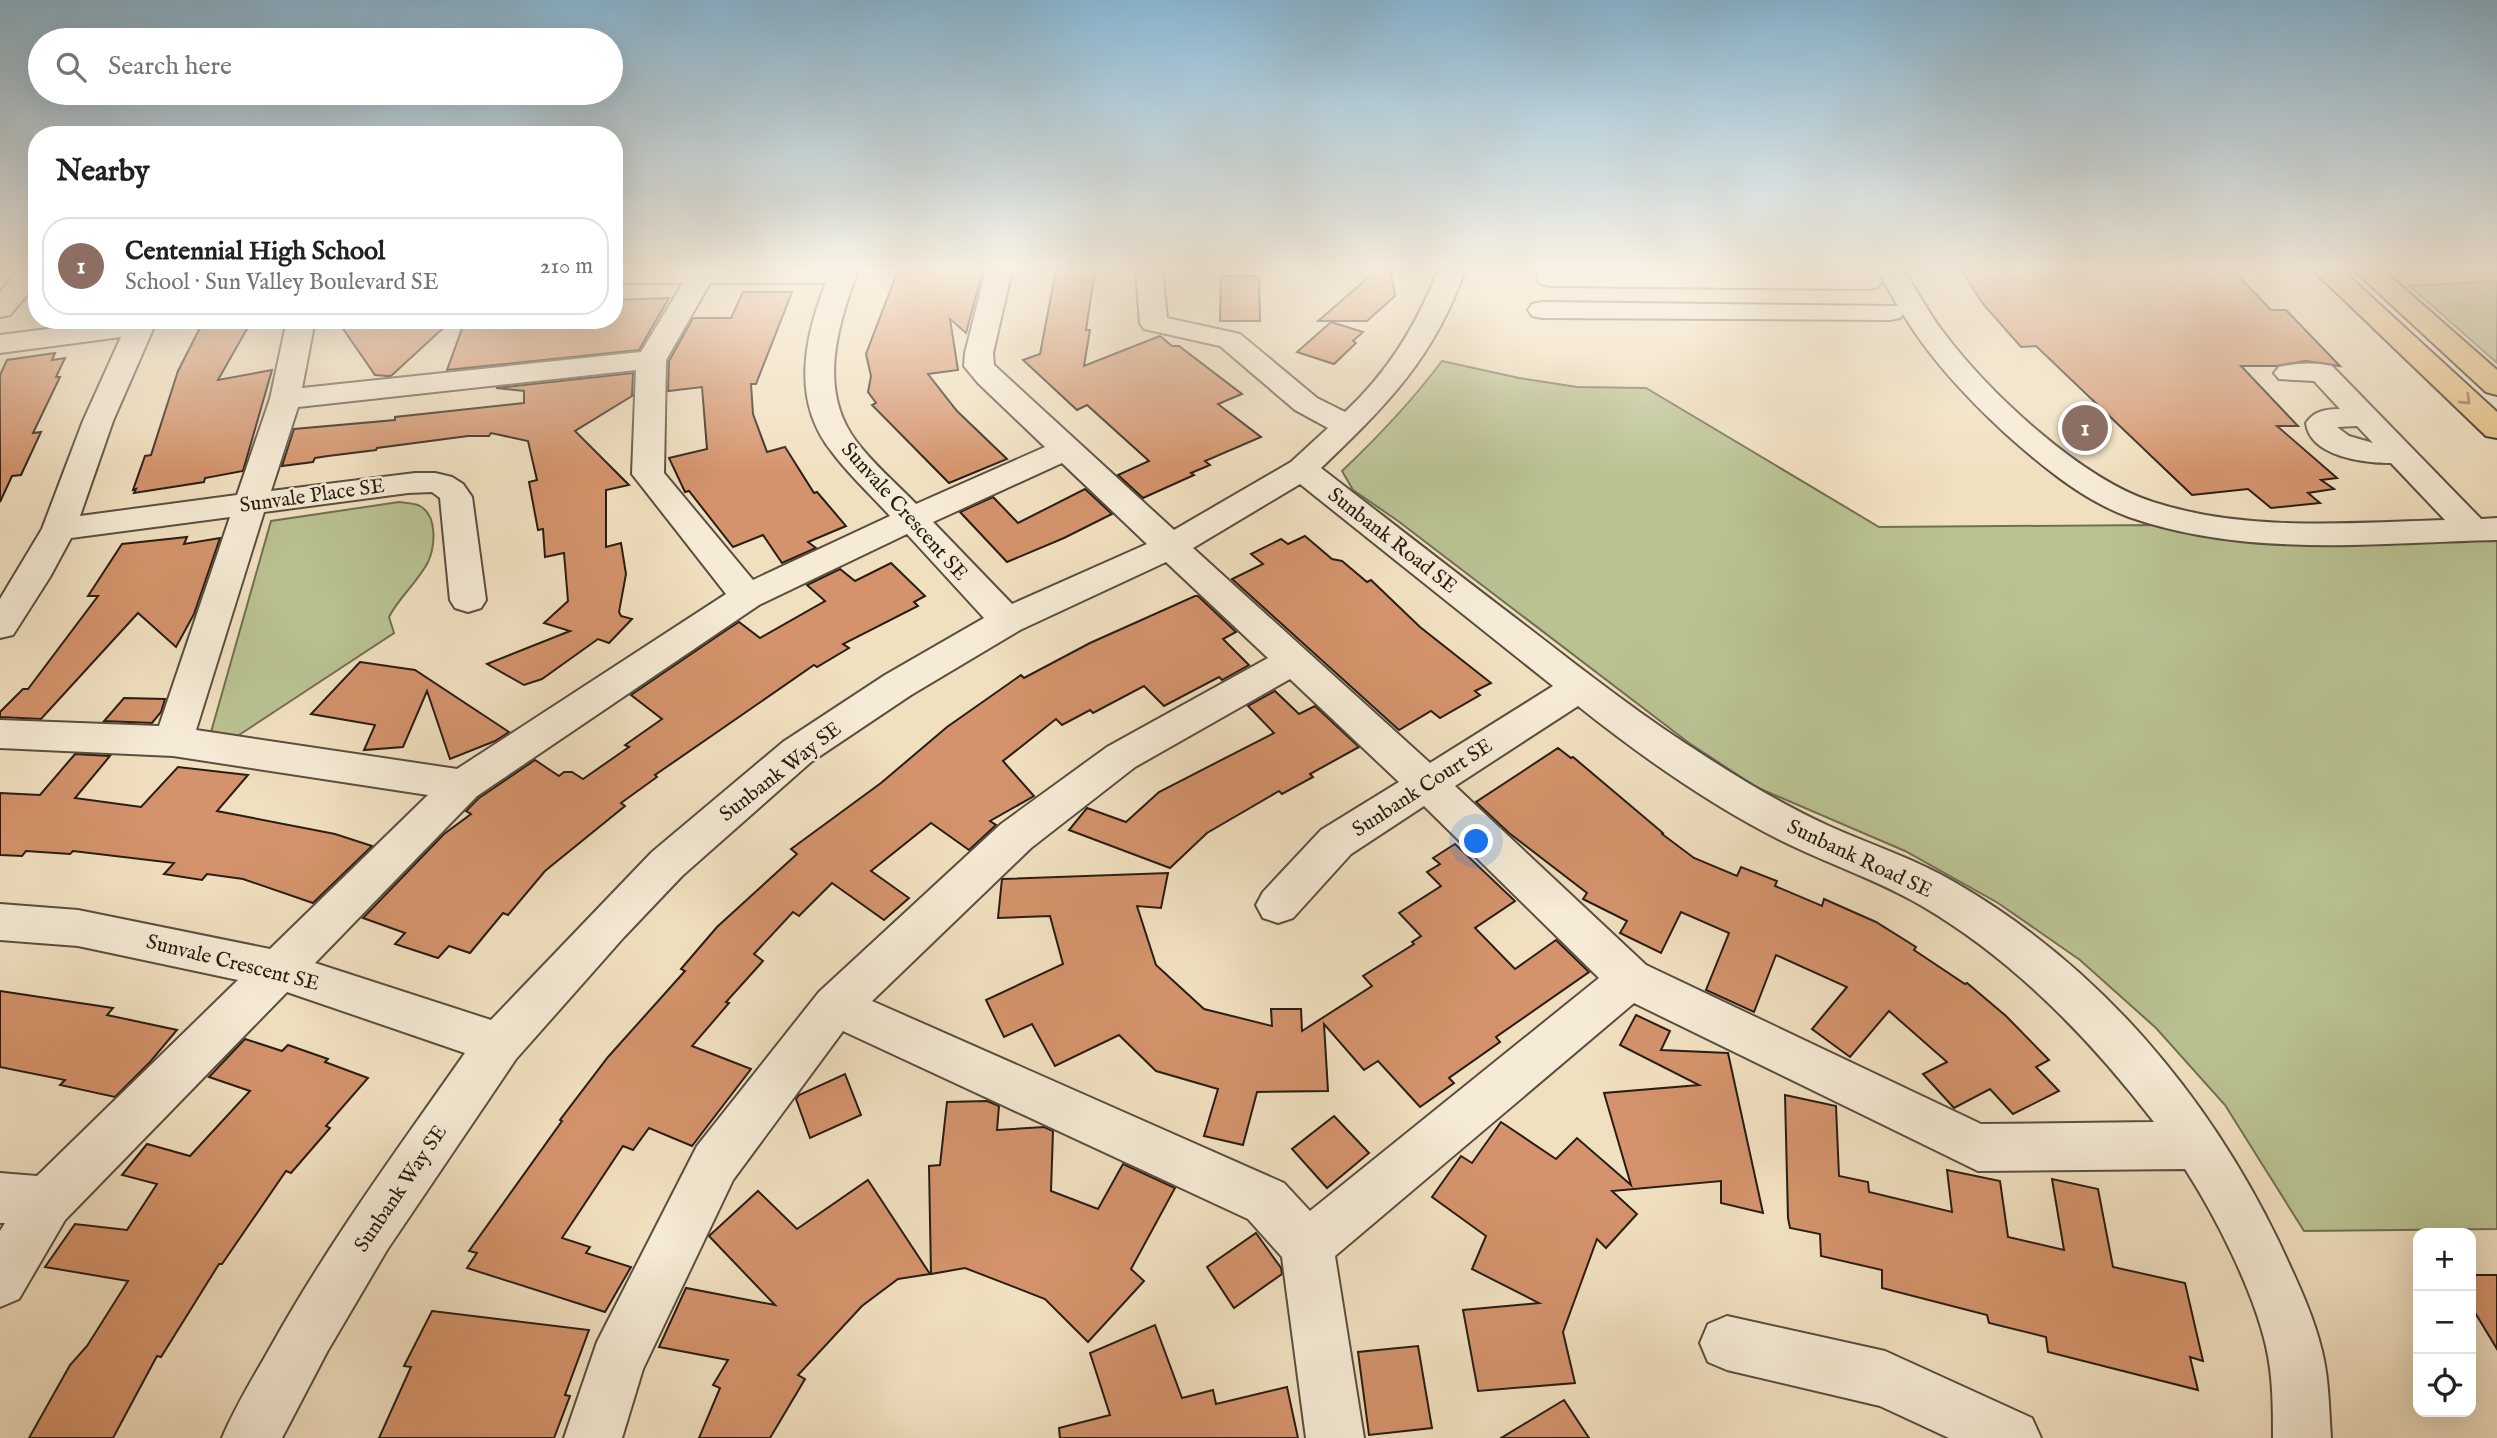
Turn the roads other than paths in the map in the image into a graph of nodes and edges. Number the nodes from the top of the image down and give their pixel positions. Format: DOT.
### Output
graph roads {
  1 [pos="46,337"];
  2 [pos="135,337"];
  3 [pos="298,337"];
  4 [pos="664,337"];
  5 [pos="822,337"];
  6 [pos="983,337"];
  7 [pos="1217,337"];
  8 [pos="1423,337"];
  9 [pos="1931,337"];
  10 [pos="2398,337"];
  11 [pos="2442,337"];
  12 [pos="0,344"];
  13 [pos="650,360"];
  14 [pos="2289,373"];
  15 [pos="2497,386"];
  16 [pos="285,399"];
  17 [pos="2364,417"];
  18 [pos="1348,426"];
  19 [pos="2497,429"];
  20 [pos="1066,449"];
  21 [pos="2399,454"];
  22 [pos="1302,469"];
  23 [pos="253,503"];
  24 [pos="911,519"];
  25 [pos="59,529"];
  26 [pos="2484,529"];
  27 [pos="1170,547"];
  28 [pos="747,597"];
  29 [pos="468,600"];
  30 [pos="1007,621"];
  31 [pos="0,626"];
  32 [pos="1293,661"];
  33 [pos="1580,687"];
  34 [pos="0,734"];
  35 [pos="173,741"];
  36 [pos="1427,784"];
  37 [pos="463,785"];
  38 [pos="1278,905"];
  39 [pos="0,922"];
  40 [pos="279,970"];
  41 [pos="1630,979"];
  42 [pos="835,1006"];
  43 [pos="499,1044"];
  44 [pos="2199,1145"];
  45 [pos="23,1200"];
  46 [pos="1307,1246"];
  47 [pos="0,1280"];
  48 [pos="1727,1343"];
  49 [pos="251,1438"];
  50 [pos="593,1438"];
  51 [pos="1335,1438"];
  52 [pos="2012,1438"];
  53 [pos="2302,1438"];
  1 -- 12 [label="street"];
  2 -- 25 [label="street"];
  3 -- 16 [label="street"];
  4 -- 13 [label="street"];
  5 -- 24 [label="street, Sunvale Crescent SE"];
  6 -- 20 [label="street"];
  7 -- 18 [label="street"];
  8 -- 18 [label="street, Sunbank Way SE"];
  9 -- 26 [label="street"];
  10 -- 19 [label="main road, one-way"];
  11 -- 15 [label="main road"];
  13 -- 16 [label="street"];
  13 -- 28 [label="street"];
  14 -- 17 [label="street"];
  16 -- 23 [label="street"];
  17 -- 21 [label="street"];
  17 -- 21 [label="street"];
  18 -- 22 [label="street, Sunbank Way SE"];
  20 -- 24 [label="street"];
  20 -- 27 [label="street"];
  21 -- 26 [label="street"];
  22 -- 27 [label="street, Sunbank Way SE"];
  22 -- 33 [label="street, Sunbank Road SE"];
  23 -- 25 [label="street, Sunvale Place SE"];
  23 -- 29 [label="street, Sunvale Place SE"];
  23 -- 35 [label="street"];
  24 -- 28 [label="street"];
  24 -- 30 [label="street, Sunvale Crescent SE"];
  25 -- 31 [label="street"];
  27 -- 30 [label="street, Sunbank Way SE"];
  27 -- 32 [label="street"];
  28 -- 37 [label="street"];
  30 -- 43 [label="street, Sunbank Way SE"];
  32 -- 36 [label="street"];
  32 -- 42 [label="street"];
  33 -- 36 [label="street, Sunbank Court SE"];
  33 -- 44 [label="street, Sunbank Road SE"];
  34 -- 35 [label="street"];
  35 -- 37 [label="street"];
  36 -- 38 [label="street, Sunbank Court SE"];
  36 -- 41 [label="street"];
  37 -- 40 [label="street"];
  39 -- 40 [label="street, Sunvale Crescent SE"];
  40 -- 43 [label="street, Sunvale Crescent SE"];
  40 -- 45 [label="street"];
  41 -- 44 [label="street"];
  41 -- 46 [label="street"];
  42 -- 46 [label="street"];
  42 -- 50 [label="street"];
  43 -- 49 [label="street, Sunbank Way SE"];
  44 -- 53 [label="street, Sunbank Road SE"];
  45 -- 47 [label="street"];
  46 -- 51 [label="street"];
  48 -- 52 [label="street"];
}
